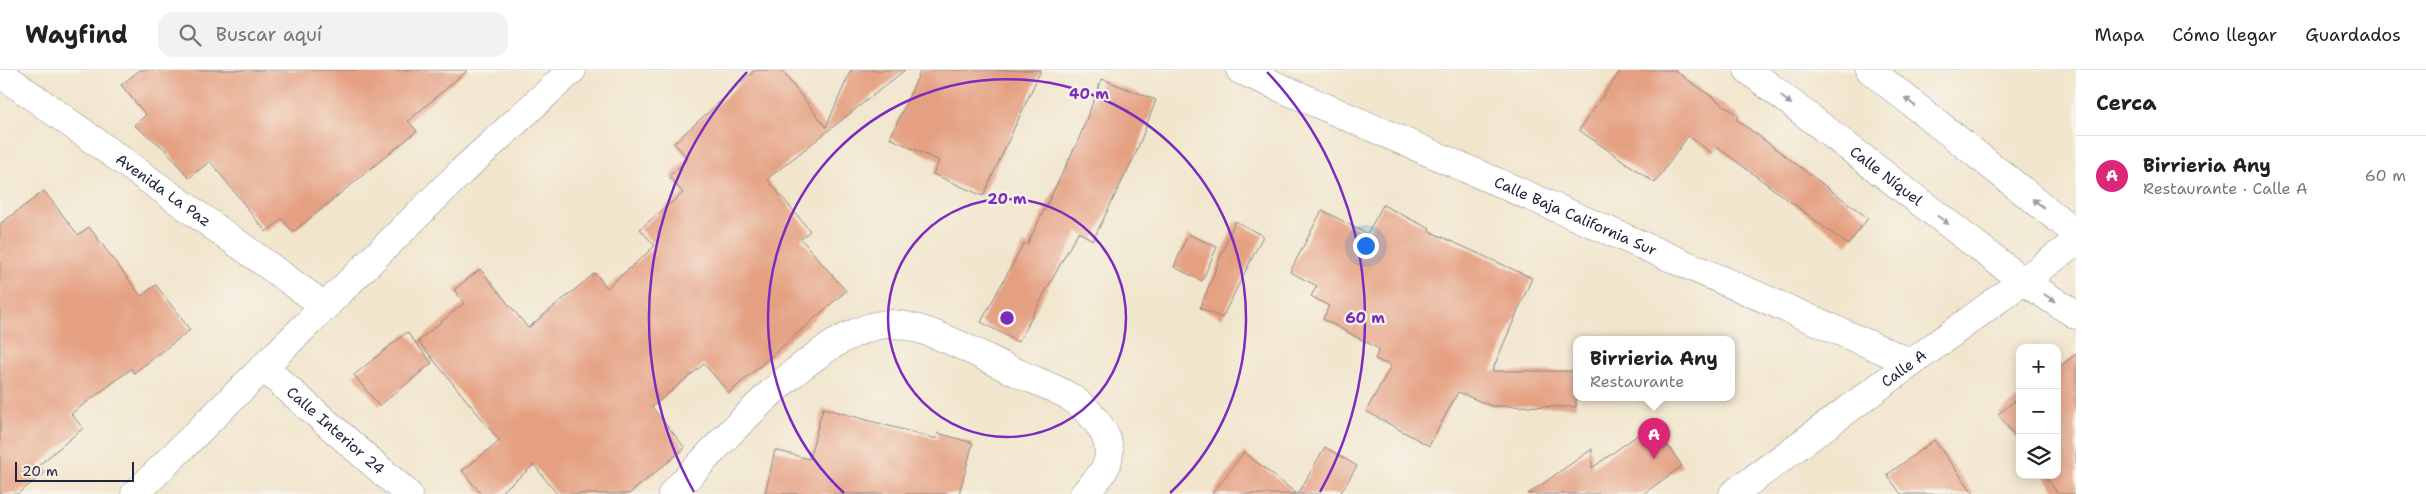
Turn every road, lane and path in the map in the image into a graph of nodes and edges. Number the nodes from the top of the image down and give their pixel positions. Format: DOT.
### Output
graph roads {
  1 [pos="572,70"];
  2 [pos="1240,70"];
  3 [pos="1748,70"];
  4 [pos="1870,70"];
  5 [pos="13,75"];
  6 [pos="2076,233"];
  7 [pos="2076,242"];
  8 [pos="2023,281"];
  9 [pos="326,307"];
  10 [pos="2076,315"];
  11 [pos="1912,363"];
  12 [pos="264,368"];
  13 [pos="135,494"];
  14 [pos="408,494"];
  15 [pos="672,494"];
  16 [pos="1084,494"];
  17 [pos="1733,494"];
  1 -- 9 [label="street"];
  2 -- 11 [label="street, Calle Baja California Sur"];
  3 -- 8 [label="street, Calle Níquel, one-way"];
  6 -- 4 [label="street, one-way"];
  5 -- 9 [label="street, Avenida La Paz"];
  7 -- 8 [label="street, Calle A"];
  8 -- 10 [label="street, Calle Níquel, one-way"];
  8 -- 11 [label="street, Calle A"];
  9 -- 12 [label="street"];
  11 -- 17 [label="street, Calle A"];
  12 -- 13 [label="street"];
  12 -- 14 [label="street, Calle Interior 24"];
  15 -- 16 [label="street"];
}
